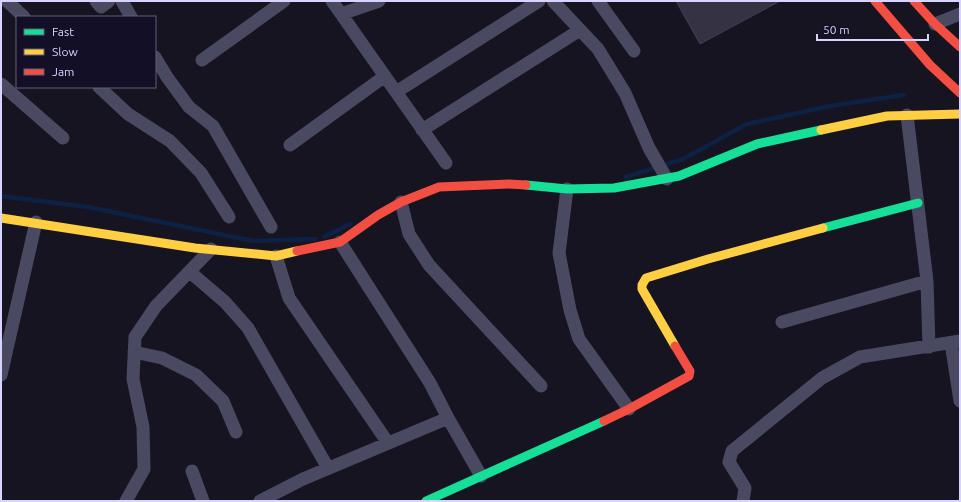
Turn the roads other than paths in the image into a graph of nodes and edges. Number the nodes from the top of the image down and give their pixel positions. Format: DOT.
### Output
graph roads {
  1 [pos="7,1"];
  2 [pos="96,1"];
  3 [pos="109,1"];
  4 [pos="122,1"];
  5 [pos="284,1"];
  6 [pos="332,1"];
  7 [pos="379,1"];
  8 [pos="539,1"];
  9 [pos="553,1"];
  10 [pos="598,1"];
  11 [pos="875,1"];
  12 [pos="914,1"];
  13 [pos="341,14"];
  14 [pos="960,14"];
  15 [pos="23,16"];
  16 [pos="130,16"];
  17 [pos="935,24"];
  18 [pos="580,30"];
  19 [pos="960,47"];
  20 [pos="634,50"];
  21 [pos="156,59"];
  22 [pos="202,60"];
  23 [pos="385,76"];
  24 [pos="1,84"];
  25 [pos="100,88"];
  26 [pos="396,92"];
  27 [pos="960,93"];
  28 [pos="960,114"];
  29 [pos="907,115"];
  30 [pos="422,130"];
  31 [pos="63,138"];
  32 [pos="290,145"];
  33 [pos="446,163"];
  34 [pos="666,177"];
  35 [pos="567,189"];
  36 [pos="401,202"];
  37 [pos="918,203"];
  38 [pos="229,217"];
  39 [pos="1,218"];
  40 [pos="36,222"];
  41 [pos="271,227"];
  42 [pos="340,242"];
  43 [pos="211,249"];
  44 [pos="276,256"];
  45 [pos="190,272"];
  46 [pos="927,280"];
  47 [pos="782,322"];
  48 [pos="956,342"];
  49 [pos="929,347"];
  50 [pos="134,352"];
  51 [pos="1,375"];
  52 [pos="541,386"];
  53 [pos="960,401"];
  54 [pos="629,409"];
  55 [pos="448,418"];
  56 [pos="236,432"];
  57 [pos="388,443"];
  58 [pos="328,468"];
  59 [pos="192,471"];
  60 [pos="482,476"];
  61 [pos="126,501"];
  62 [pos="203,501"];
  63 [pos="260,501"];
  64 [pos="426,501"];
  65 [pos="743,501"];
  1 -- 15 [label="street"];
  2 -- 3 [label="street"];
  4 -- 16 [label="street"];
  5 -- 22 [label="street"];
  6 -- 13 [label="street"];
  7 -- 13 [label="street"];
  8 -- 26 [label="street"];
  9 -- 18 [label="street"];
  10 -- 20 [label="street"];
  11 -- 27 [label="main road"];
  12 -- 17 [label="main road"];
  13 -- 23 [label="street"];
  14 -- 17 [label="street"];
  17 -- 19 [label="main road"];
  18 -- 30 [label="street"];
  18 -- 34 [label="street"];
  21 -- 41 [label="street"];
  23 -- 26 [label="street"];
  23 -- 32 [label="street"];
  24 -- 31 [label="street"];
  25 -- 38 [label="street"];
  26 -- 30 [label="street"];
  28 -- 29 [label="main road"];
  29 -- 34 [label="main road"];
  29 -- 37 [label="street"];
  30 -- 33 [label="street"];
  34 -- 35 [label="main road"];
  35 -- 36 [label="main road"];
  35 -- 54 [label="street"];
  36 -- 42 [label="main road"];
  36 -- 52 [label="street"];
  37 -- 46 [label="street"];
  37 -- 54 [label="main road"];
  39 -- 40 [label="main road"];
  40 -- 43 [label="main road"];
  40 -- 51 [label="street"];
  42 -- 44 [label="main road"];
  42 -- 55 [label="street"];
  43 -- 44 [label="main road"];
  43 -- 45 [label="street"];
  44 -- 57 [label="street"];
  45 -- 50 [label="street"];
  45 -- 58 [label="street"];
  46 -- 47 [label="street"];
  46 -- 49 [label="street"];
  48 -- 49 [label="street"];
  48 -- 53 [label="street"];
  49 -- 65 [label="street"];
  50 -- 56 [label="street"];
  50 -- 61 [label="street"];
  54 -- 60 [label="main road"];
  55 -- 57 [label="street"];
  55 -- 60 [label="street"];
  57 -- 58 [label="street"];
  58 -- 63 [label="street"];
  59 -- 62 [label="street"];
  60 -- 64 [label="main road"];
}
